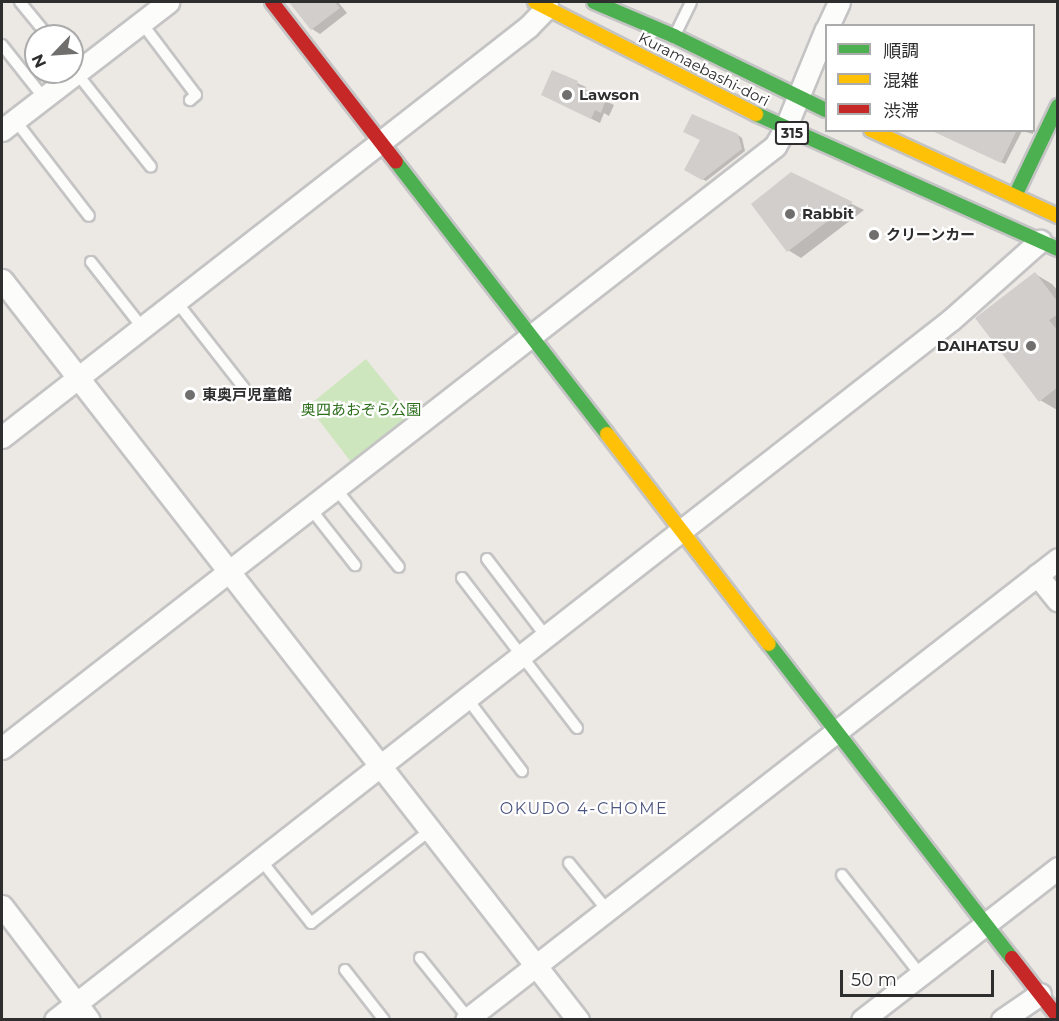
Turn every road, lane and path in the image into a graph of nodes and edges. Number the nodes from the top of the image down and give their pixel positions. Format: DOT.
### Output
graph roads {
  1 [pos="20,2"];
  2 [pos="168,2"];
  3 [pos="272,2"];
  4 [pos="594,2"];
  5 [pos="692,2"];
  6 [pos="839,2"];
  7 [pos="541,4"];
  8 [pos="141,22"];
  9 [pos="38,24"];
  10 [pos="828,24"];
  11 [pos="825,31"];
  12 [pos="674,36"];
  13 [pos="2,45"];
  14 [pos="84,63"];
  15 [pos="84,83"];
  16 [pos="59,84"];
  17 [pos="796,96"];
  18 [pos="44,98"];
  19 [pos="190,100"];
  20 [pos="1058,106"];
  21 [pos="825,110"];
  22 [pos="8,125"];
  23 [pos="784,129"];
  24 [pos="875,132"];
  25 [pos="381,142"];
  26 [pos="151,167"];
  27 [pos="1015,196"];
  28 [pos="89,216"];
  29 [pos="1058,216"];
  30 [pos="1049,245"];
  31 [pos="91,262"];
  32 [pos="2,280"];
  33 [pos="176,301"];
  34 [pos="142,327"];
  35 [pos="531,336"];
  36 [pos="80,376"];
  37 [pos="244,388"];
  38 [pos="2,437"];
  39 [pos="336,489"];
  40 [pos="310,508"];
  41 [pos="680,530"];
  42 [pos="487,559"];
  43 [pos="1058,559"];
  44 [pos="355,565"];
  45 [pos="399,567"];
  46 [pos="229,572"];
  47 [pos="1037,575"];
  48 [pos="462,578"];
  49 [pos="1058,601"];
  50 [pos="545,635"];
  51 [pos="520,655"];
  52 [pos="466,697"];
  53 [pos="577,728"];
  54 [pos="837,732"];
  55 [pos="2,748"];
  56 [pos="379,765"];
  57 [pos="522,771"];
  58 [pos="429,831"];
  59 [pos="260,859"];
  60 [pos="568,863"];
  61 [pos="1058,868"];
  62 [pos="842,875"];
  63 [pos="2,906"];
  64 [pos="607,910"];
  65 [pos="986,925"];
  66 [pos="420,958"];
  67 [pos="536,966"];
  68 [pos="345,970"];
  69 [pos="920,974"];
  70 [pos="1040,994"];
  71 [pos="76,1003"];
  72 [pos="1058,1017"];
  73 [pos="467,1019"];
  74 [pos="55,1020"];
  75 [pos="89,1020"];
  76 [pos="384,1020"];
  77 [pos="578,1020"];
  78 [pos="862,1020"];
  79 [pos="1002,1020"];
  1 -- 9 [label="lane"];
  2 -- 8 [label="street"];
  3 -- 25 [label="street"];
  4 -- 12 [label="street, Kuramaebashi-dori / 315"];
  5 -- 12 [label="lane"];
  6 -- 10 [label="street"];
  7 -- 23 [label="street, Kuramaebashi-dori / 315"];
  7 -- 25 [label="street"];
  8 -- 14 [label="street"];
  8 -- 19 [label="lane"];
  11 -- 17 [label="street"];
  12 -- 17 [label="street, Kuramaebashi-dori / 315"];
  13 -- 18 [label="lane"];
  15 -- 26 [label="lane"];
  16 -- 18 [label="street"];
  17 -- 21 [label="street, Kuramaebashi-dori / 315"];
  17 -- 23 [label="street"];
  18 -- 22 [label="street"];
  20 -- 27 [label="street"];
  22 -- 28 [label="lane"];
  23 -- 30 [label="street, Kuramaebashi-dori / 315"];
  23 -- 35 [label="street"];
  24 -- 27 [label="street"];
  25 -- 33 [label="street"];
  25 -- 35 [label="street"];
  27 -- 29 [label="street"];
  30 -- 41 [label="street"];
  31 -- 34 [label="lane"];
  32 -- 36 [label="street"];
  33 -- 34 [label="street"];
  33 -- 37 [label="lane"];
  34 -- 36 [label="street"];
  35 -- 39 [label="street"];
  35 -- 41 [label="street"];
  36 -- 38 [label="street"];
  36 -- 46 [label="street"];
  39 -- 40 [label="street"];
  39 -- 45 [label="lane"];
  40 -- 44 [label="lane"];
  40 -- 46 [label="street"];
  41 -- 50 [label="street"];
  41 -- 54 [label="street"];
  42 -- 50 [label="lane"];
  43 -- 47 [label="street"];
  46 -- 55 [label="street"];
  46 -- 56 [label="street"];
  47 -- 49 [label="street"];
  47 -- 54 [label="street"];
  48 -- 51 [label="lane"];
  50 -- 51 [label="street"];
  51 -- 52 [label="street"];
  51 -- 53 [label="lane"];
  52 -- 56 [label="street"];
  52 -- 57 [label="lane"];
  54 -- 64 [label="street"];
  54 -- 65 [label="street"];
  56 -- 58 [label="street"];
  56 -- 59 [label="street"];
  58 -- 59 [label="lane"];
  58 -- 67 [label="street"];
  59 -- 71 [label="street"];
  60 -- 64 [label="lane"];
  61 -- 65 [label="street"];
  62 -- 69 [label="lane"];
  63 -- 71 [label="street"];
  64 -- 67 [label="street"];
  65 -- 69 [label="street"];
  65 -- 70 [label="street"];
  66 -- 73 [label="lane"];
  67 -- 73 [label="street"];
  67 -- 77 [label="street"];
  68 -- 76 [label="lane"];
  69 -- 78 [label="street"];
  70 -- 72 [label="street"];
  70 -- 79 [label="street"];
  71 -- 74 [label="street"];
  71 -- 75 [label="street"];
}
